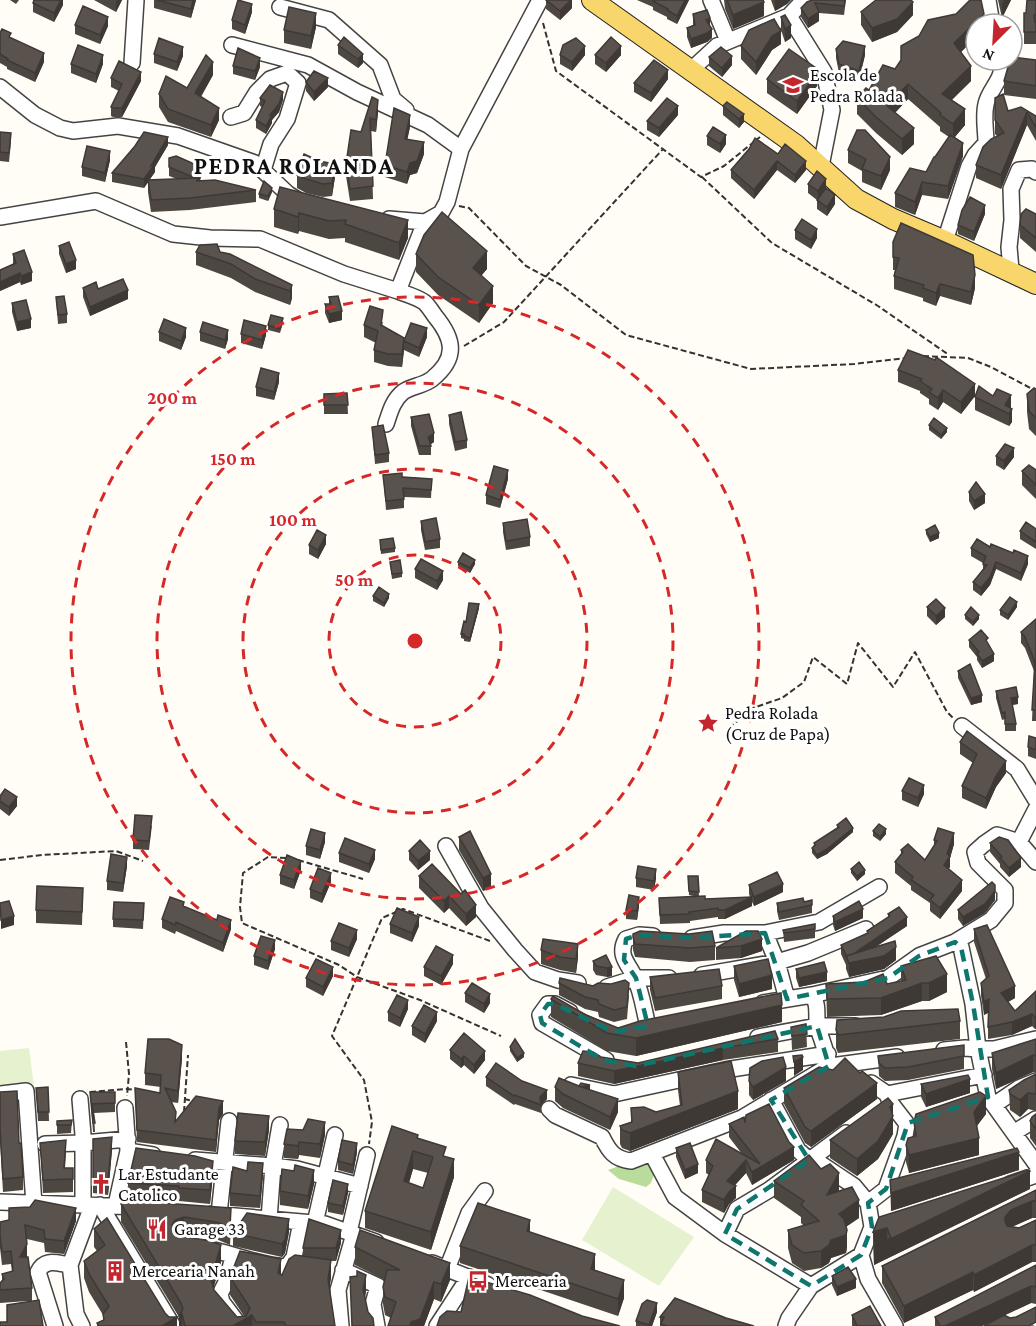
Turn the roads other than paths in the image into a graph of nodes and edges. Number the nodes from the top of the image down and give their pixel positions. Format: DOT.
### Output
graph roads {
  1 [pos="136,0"];
  2 [pos="592,0"];
  3 [pos="711,0"];
  4 [pos="804,0"];
  5 [pos="539,2"];
  6 [pos="280,7"];
  7 [pos="789,16"];
  8 [pos="728,41"];
  9 [pos="232,45"];
  10 [pos="132,63"];
  11 [pos="691,70"];
  12 [pos="1002,72"];
  13 [pos="0,87"];
  14 [pos="231,117"];
  15 [pos="417,120"];
  16 [pos="461,149"];
  17 [pos="821,166"];
  18 [pos="263,170"];
  19 [pos="1036,172"];
  20 [pos="313,205"];
  21 [pos="0,217"];
  22 [pos="370,217"];
  23 [pos="425,222"];
  24 [pos="945,241"];
  25 [pos="1011,270"];
  26 [pos="1036,284"];
  27 [pos="398,291"];
  28 [pos="386,424"];
  29 [pos="962,726"];
  30 [pos="1036,800"];
  31 [pos="1036,808"];
  32 [pos="1019,842"];
  33 [pos="446,846"];
  34 [pos="1036,862"];
  35 [pos="879,887"];
  36 [pos="866,929"];
  37 [pos="765,933"];
  38 [pos="955,942"];
  39 [pos="777,962"];
  40 [pos="636,978"];
  41 [pos="812,995"];
  42 [pos="787,999"];
  43 [pos="744,1007"];
  44 [pos="582,1019"];
  45 [pos="873,1025"];
  46 [pos="648,1026"];
  47 [pos="817,1026"];
  48 [pos="1036,1039"];
  49 [pos="740,1041"];
  50 [pos="978,1049"];
  51 [pos="931,1052"];
  52 [pos="909,1055"];
  53 [pos="829,1060"];
  54 [pos="625,1064"];
  55 [pos="984,1075"];
  56 [pos="1036,1081"];
  57 [pos="563,1083"];
  58 [pos="871,1083"];
  59 [pos="0,1094"];
  60 [pos="80,1099"];
  61 [pos="771,1100"];
  62 [pos="886,1101"];
  63 [pos="987,1101"];
  64 [pos="125,1108"];
  65 [pos="549,1109"];
  66 [pos="1036,1119"];
  67 [pos="229,1121"];
  68 [pos="280,1125"];
  69 [pos="854,1128"];
  70 [pos="1015,1132"];
  71 [pos="335,1135"];
  72 [pos="83,1143"];
  73 [pos="30,1144"];
  74 [pos="128,1145"];
  75 [pos="652,1154"];
  76 [pos="367,1155"];
  77 [pos="164,1156"];
  78 [pos="1027,1158"];
  79 [pos="184,1159"];
  80 [pos="809,1160"];
  81 [pos="224,1163"];
  82 [pos="273,1166"];
  83 [pos="1036,1175"];
  84 [pos="326,1176"];
  85 [pos="908,1183"];
  86 [pos="360,1186"];
  87 [pos="886,1189"];
  88 [pos="992,1189"];
  89 [pos="485,1191"];
  90 [pos="0,1202"];
  91 [pos="868,1203"];
  92 [pos="34,1204"];
  93 [pos="92,1205"];
  94 [pos="116,1205"];
  95 [pos="150,1208"];
  96 [pos="196,1212"];
  97 [pos="219,1215"];
  98 [pos="269,1219"];
  99 [pos="308,1223"];
  100 [pos="351,1233"];
  101 [pos="725,1234"];
  102 [pos="193,1246"];
  103 [pos="389,1246"];
  104 [pos="861,1255"];
  105 [pos="233,1257"];
  106 [pos="418,1257"];
  107 [pos="70,1265"];
  108 [pos="447,1269"];
  109 [pos="344,1270"];
  110 [pos="469,1277"];
  111 [pos="812,1286"];
  112 [pos="505,1291"];
  113 [pos="55,1326"];
  114 [pos="82,1326"];
  115 [pos="172,1326"];
  116 [pos="240,1326"];
  117 [pos="341,1326"];
  118 [pos="377,1326"];
  119 [pos="437,1326"];
  120 [pos="786,1326"];
  121 [pos="895,1326"];
  1 -- 10 [label="street"];
  2 -- 11 [label="main road"];
  3 -- 8 [label="street"];
  4 -- 7 [label="street"];
  5 -- 16 [label="street"];
  6 -- 15 [label="street"];
  7 -- 8 [label="street"];
  7 -- 17 [label="street"];
  8 -- 11 [label="street"];
  9 -- 15 [label="street"];
  11 -- 17 [label="main road"];
  12 -- 24 [label="street"];
  13 -- 18 [label="street"];
  14 -- 18 [label="street"];
  15 -- 16 [label="street"];
  16 -- 23 [label="street"];
  17 -- 24 [label="main road"];
  18 -- 20 [label="street"];
  19 -- 25 [label="street"];
  21 -- 27 [label="street"];
  22 -- 23 [label="street"];
  23 -- 27 [label="street"];
  24 -- 25 [label="main road"];
  25 -- 26 [label="main road"];
  27 -- 28 [label="street"];
  29 -- 30 [label="street"];
  31 -- 32 [label="street"];
  32 -- 34 [label="street"];
  32 -- 38 [label="street"];
  33 -- 40 [label="street"];
  35 -- 37 [label="street"];
  36 -- 39 [label="street"];
  37 -- 39 [label="street"];
  37 -- 40 [label="street"];
  38 -- 41 [label="street"];
  38 -- 50 [label="street"];
  39 -- 40 [label="street"];
  39 -- 42 [label="street"];
  40 -- 46 [label="street"];
  41 -- 42 [label="street"];
  41 -- 47 [label="street"];
  42 -- 43 [label="street"];
  44 -- 54 [label="street"];
  45 -- 47 [label="street"];
  47 -- 49 [label="street"];
  47 -- 53 [label="street"];
  48 -- 50 [label="street"];
  50 -- 51 [label="street"];
  50 -- 55 [label="street"];
  52 -- 53 [label="street"];
  53 -- 57 [label="street"];
  53 -- 61 [label="street"];
  55 -- 62 [label="street"];
  55 -- 63 [label="street"];
  56 -- 63 [label="street"];
  58 -- 62 [label="street"];
  59 -- 73 [label="street"];
  60 -- 72 [label="street"];
  61 -- 75 [label="street"];
  61 -- 80 [label="street"];
  62 -- 87 [label="street"];
  63 -- 70 [label="street"];
  64 -- 74 [label="street"];
  65 -- 75 [label="street"];
  66 -- 70 [label="street"];
  67 -- 81 [label="street"];
  68 -- 82 [label="street"];
  69 -- 80 [label="street"];
  70 -- 78 [label="street"];
  71 -- 84 [label="street"];
  72 -- 73 [label="street"];
  72 -- 74 [label="street"];
  72 -- 93 [label="street"];
  73 -- 92 [label="street"];
  74 -- 77 [label="street"];
  74 -- 94 [label="street"];
  75 -- 101 [label="street"];
  76 -- 86 [label="street"];
  79 -- 81 [label="street"];
  80 -- 91 [label="street"];
  80 -- 101 [label="street"];
  81 -- 82 [label="street"];
  81 -- 97 [label="street"];
  82 -- 84 [label="street"];
  82 -- 98 [label="street"];
  83 -- 88 [label="street"];
  84 -- 86 [label="street"];
  84 -- 99 [label="street"];
  85 -- 87 [label="street"];
  86 -- 100 [label="street"];
  87 -- 91 [label="street"];
  89 -- 108 [label="street"];
  90 -- 92 [label="street"];
  91 -- 104 [label="street"];
  92 -- 93 [label="street"];
  93 -- 94 [label="street"];
  93 -- 107 [label="street"];
  93 -- 115 [label="street"];
  94 -- 95 [label="street"];
  96 -- 97 [label="street"];
  97 -- 98 [label="street"];
  98 -- 99 [label="street"];
  99 -- 100 [label="street"];
  99 -- 105 [label="street"];
  100 -- 103 [label="street"];
  100 -- 109 [label="street"];
  101 -- 111 [label="street"];
  102 -- 105 [label="street"];
  104 -- 111 [label="street"];
  104 -- 121 [label="street"];
  105 -- 116 [label="street"];
  106 -- 108 [label="street"];
  107 -- 113 [label="street"];
  107 -- 114 [label="street"];
  108 -- 110 [label="street"];
  109 -- 117 [label="street"];
  109 -- 118 [label="street"];
  110 -- 112 [label="street"];
  110 -- 119 [label="street"];
  111 -- 120 [label="street"];
}
